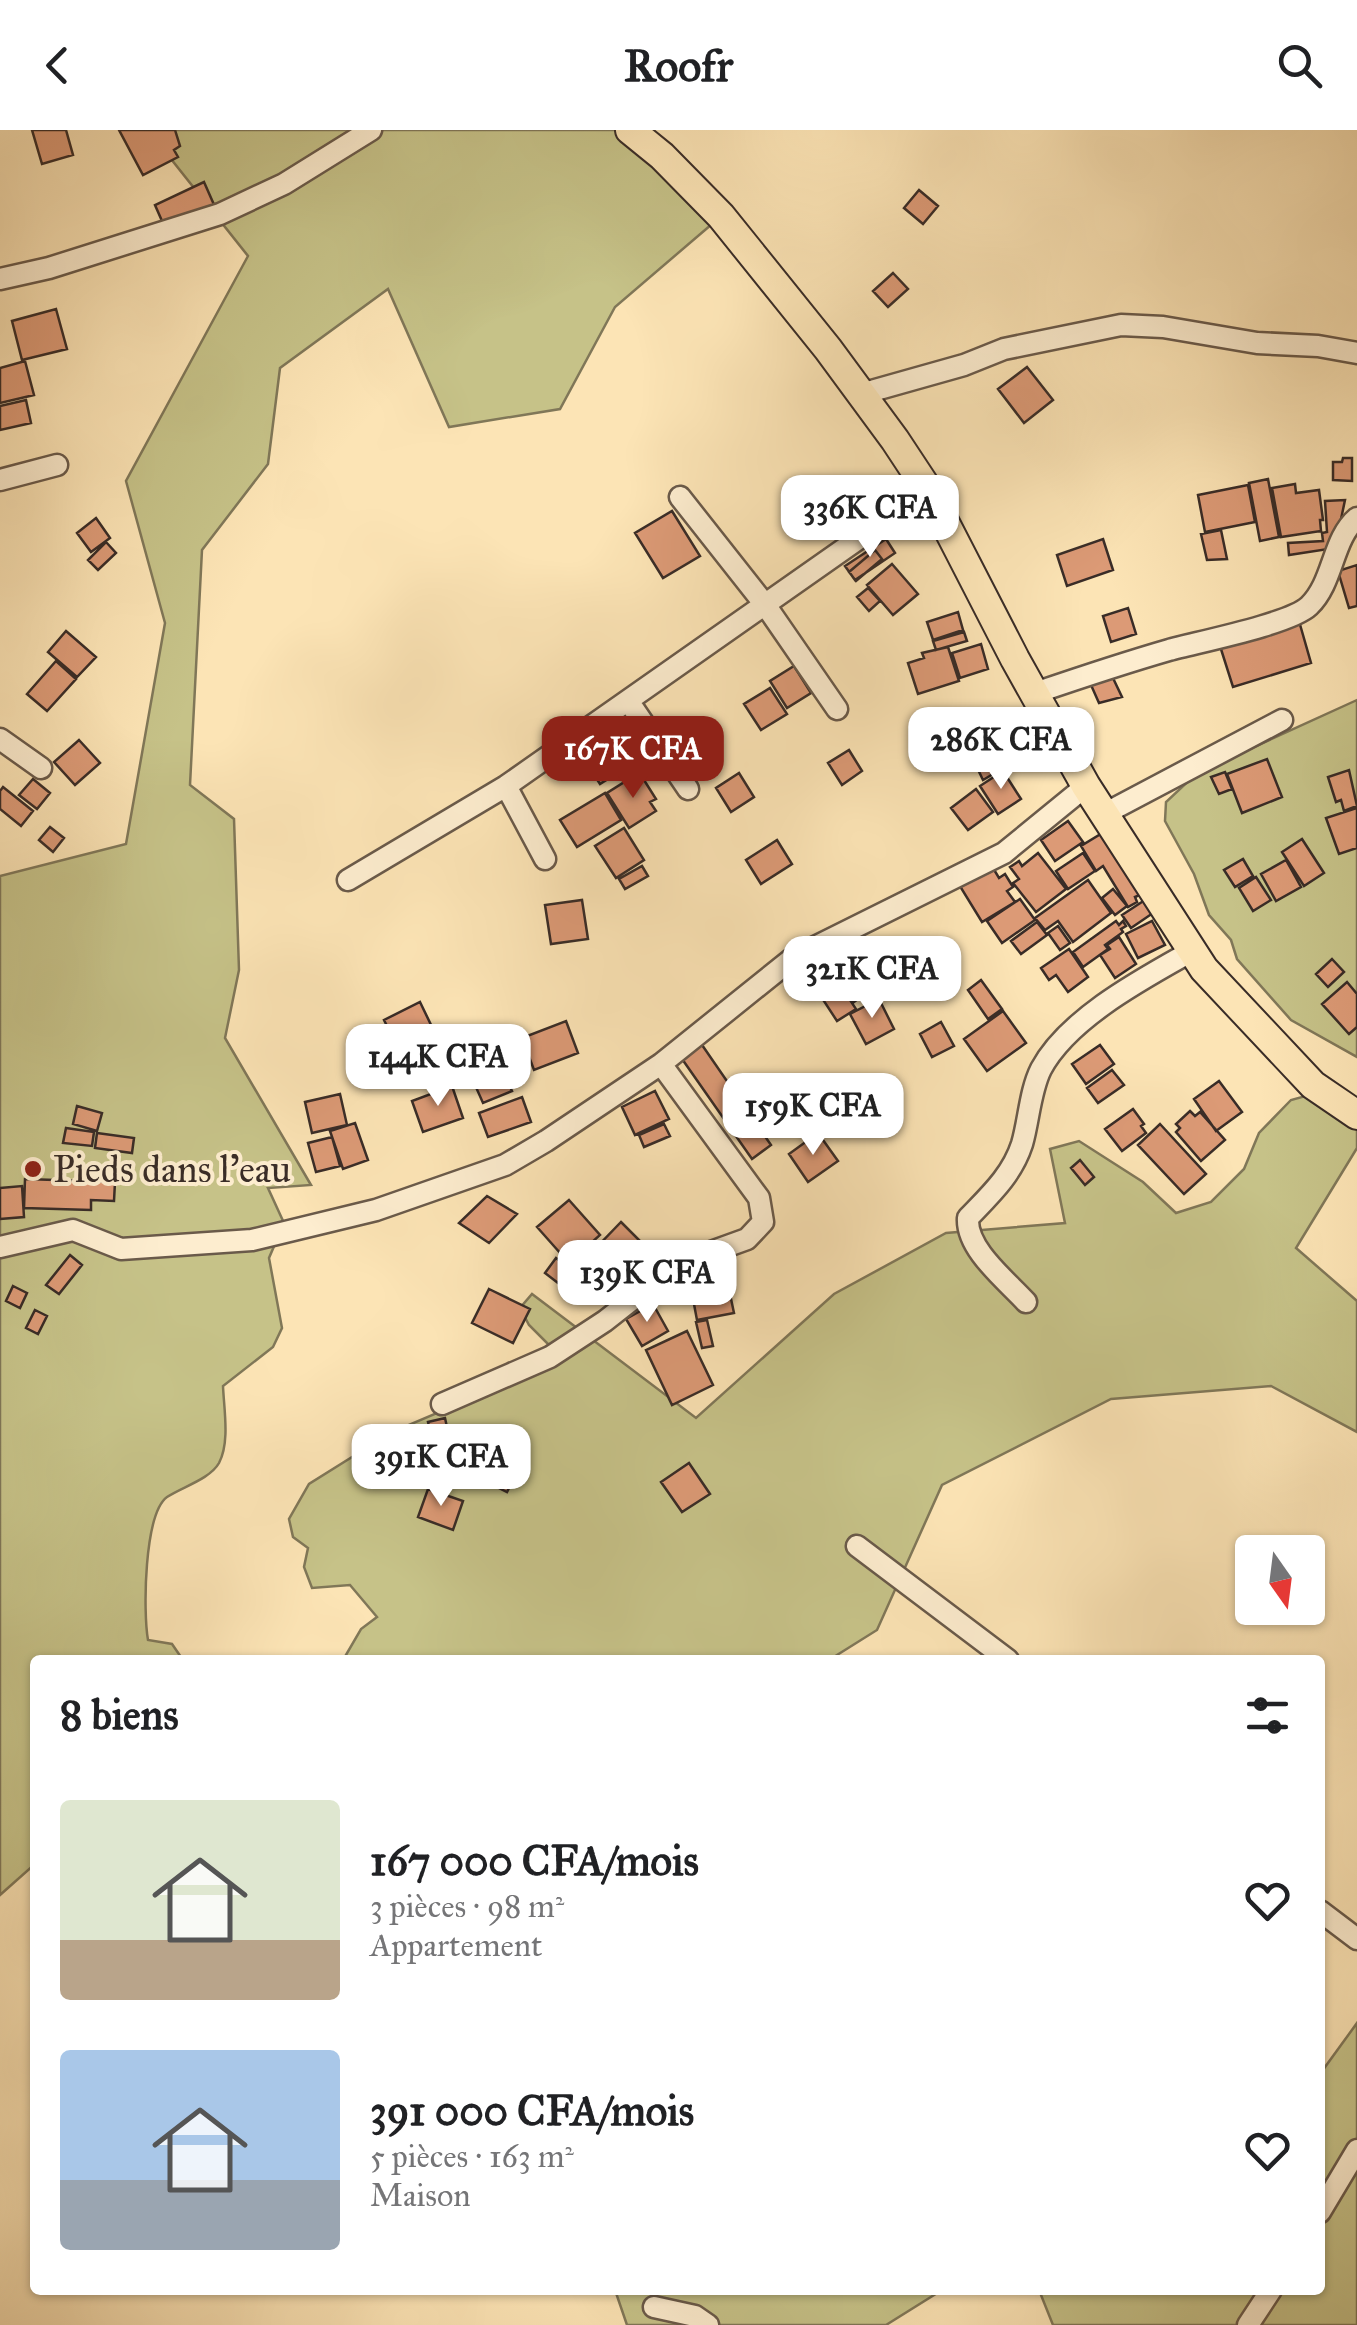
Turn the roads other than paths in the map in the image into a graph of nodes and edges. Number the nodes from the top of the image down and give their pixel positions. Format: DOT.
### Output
graph roads {
  1 [pos="371,130"];
  2 [pos="630,130"];
  3 [pos="0,279"];
  4 [pos="1356,353"];
  5 [pos="860,394"];
  6 [pos="57,465"];
  7 [pos="0,480"];
  8 [pos="928,490"];
  9 [pos="680,497"];
  10 [pos="1357,517"];
  11 [pos="766,606"];
  12 [pos="1035,692"];
  13 [pos="629,702"];
  14 [pos="837,709"];
  15 [pos="1282,720"];
  16 [pos="0,740"];
  17 [pos="41,768"];
  18 [pos="506,786"];
  19 [pos="1086,786"];
  20 [pos="688,790"];
  21 [pos="1106,812"];
  22 [pos="544,859"];
  23 [pos="348,880"];
  24 [pos="1192,952"];
  25 [pos="661,1064"];
  26 [pos="1357,1115"];
  27 [pos="0,1247"];
  28 [pos="1026,1302"];
  29 [pos="442,1404"];
  30 [pos="857,1546"];
  31 [pos="1001,1655"];
  32 [pos="1325,1915"];
  33 [pos="1357,1939"];
  34 [pos="1357,2150"];
  35 [pos="1325,2204"];
  36 [pos="1267,2295"];
  37 [pos="654,2307"];
  38 [pos="708,2325"];
  39 [pos="1248,2325"];
  1 -- 3 [label="street"];
  2 -- 5 [label="main road"];
  4 -- 5 [label="street"];
  5 -- 8 [label="main road"];
  6 -- 7 [label="street"];
  8 -- 11 [label="street"];
  8 -- 12 [label="main road"];
  9 -- 11 [label="street"];
  10 -- 12 [label="street"];
  11 -- 13 [label="street"];
  11 -- 14 [label="street"];
  12 -- 19 [label="main road"];
  13 -- 18 [label="street"];
  13 -- 20 [label="street"];
  15 -- 21 [label="street"];
  16 -- 17 [label="street"];
  18 -- 22 [label="street"];
  18 -- 23 [label="street"];
  19 -- 21 [label="main road"];
  19 -- 25 [label="street"];
  21 -- 24 [label="main road"];
  24 -- 26 [label="main road"];
  24 -- 28 [label="street"];
  25 -- 27 [label="street"];
  25 -- 29 [label="street"];
  30 -- 31 [label="street"];
  32 -- 33 [label="street"];
  34 -- 35 [label="street"];
  36 -- 39 [label="street"];
  37 -- 38 [label="street"];
}
